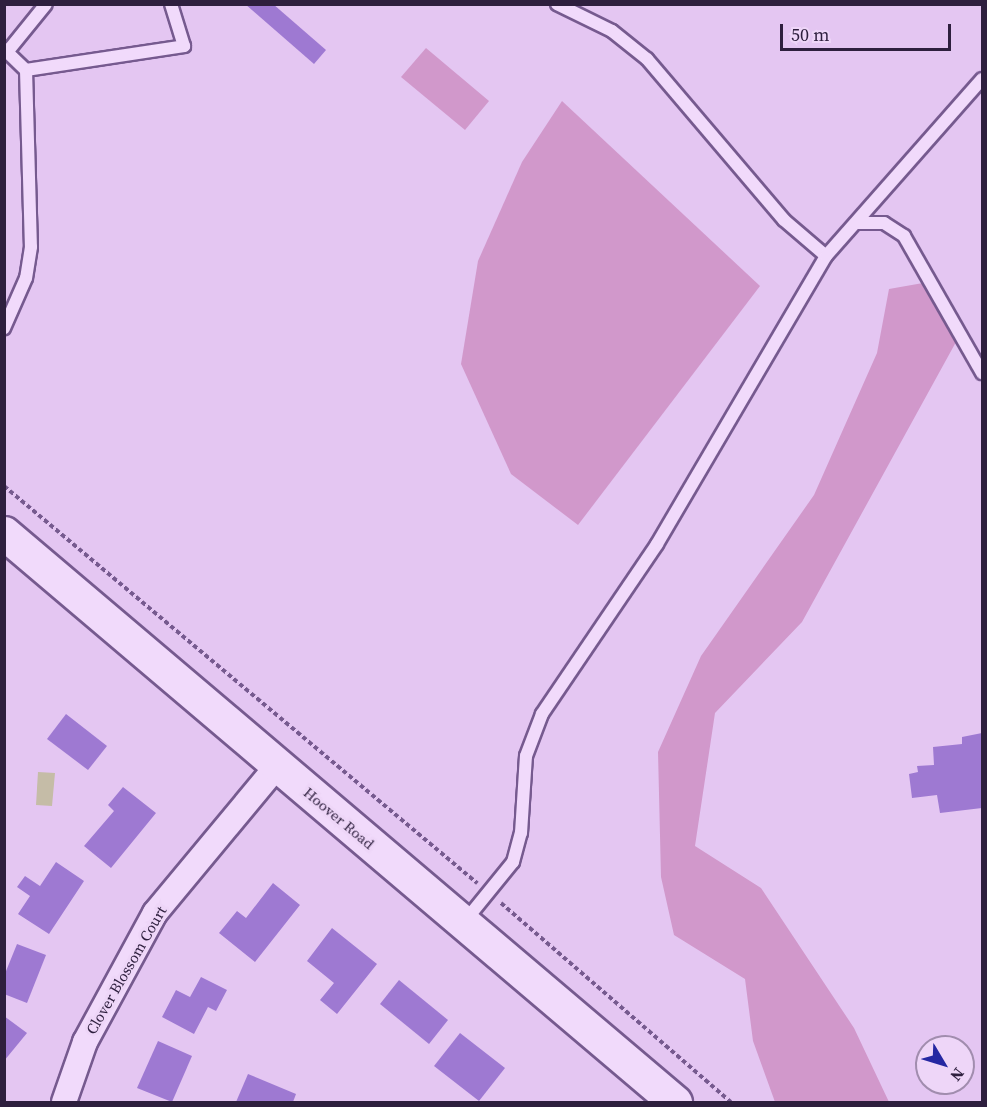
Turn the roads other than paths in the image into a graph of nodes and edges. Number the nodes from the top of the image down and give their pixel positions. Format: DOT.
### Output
graph roads {
  1 [pos="46,4"];
  2 [pos="171,4"];
  3 [pos="557,4"];
  4 [pos="6,50"];
  5 [pos="26,70"];
  6 [pos="982,80"];
  7 [pos="858,223"];
  8 [pos="826,255"];
  9 [pos="4,328"];
  10 [pos="982,373"];
  11 [pos="4,533"];
  12 [pos="277,766"];
  13 [pos="463,923"];
  14 [pos="64,1102"];
  15 [pos="675,1102"];
  1 -- 4 [label="lane"];
  2 -- 5 [label="lane"];
  3 -- 8 [label="lane"];
  4 -- 5 [label="lane"];
  5 -- 9 [label="lane"];
  6 -- 7 [label="lane"];
  7 -- 8 [label="lane"];
  7 -- 10 [label="lane"];
  8 -- 13 [label="lane"];
  11 -- 12 [label="main road, Hoover Road"];
  12 -- 13 [label="main road, Hoover Road"];
  12 -- 14 [label="street, Clover Blossom Court"];
  13 -- 15 [label="main road, Hoover Road"];
}
